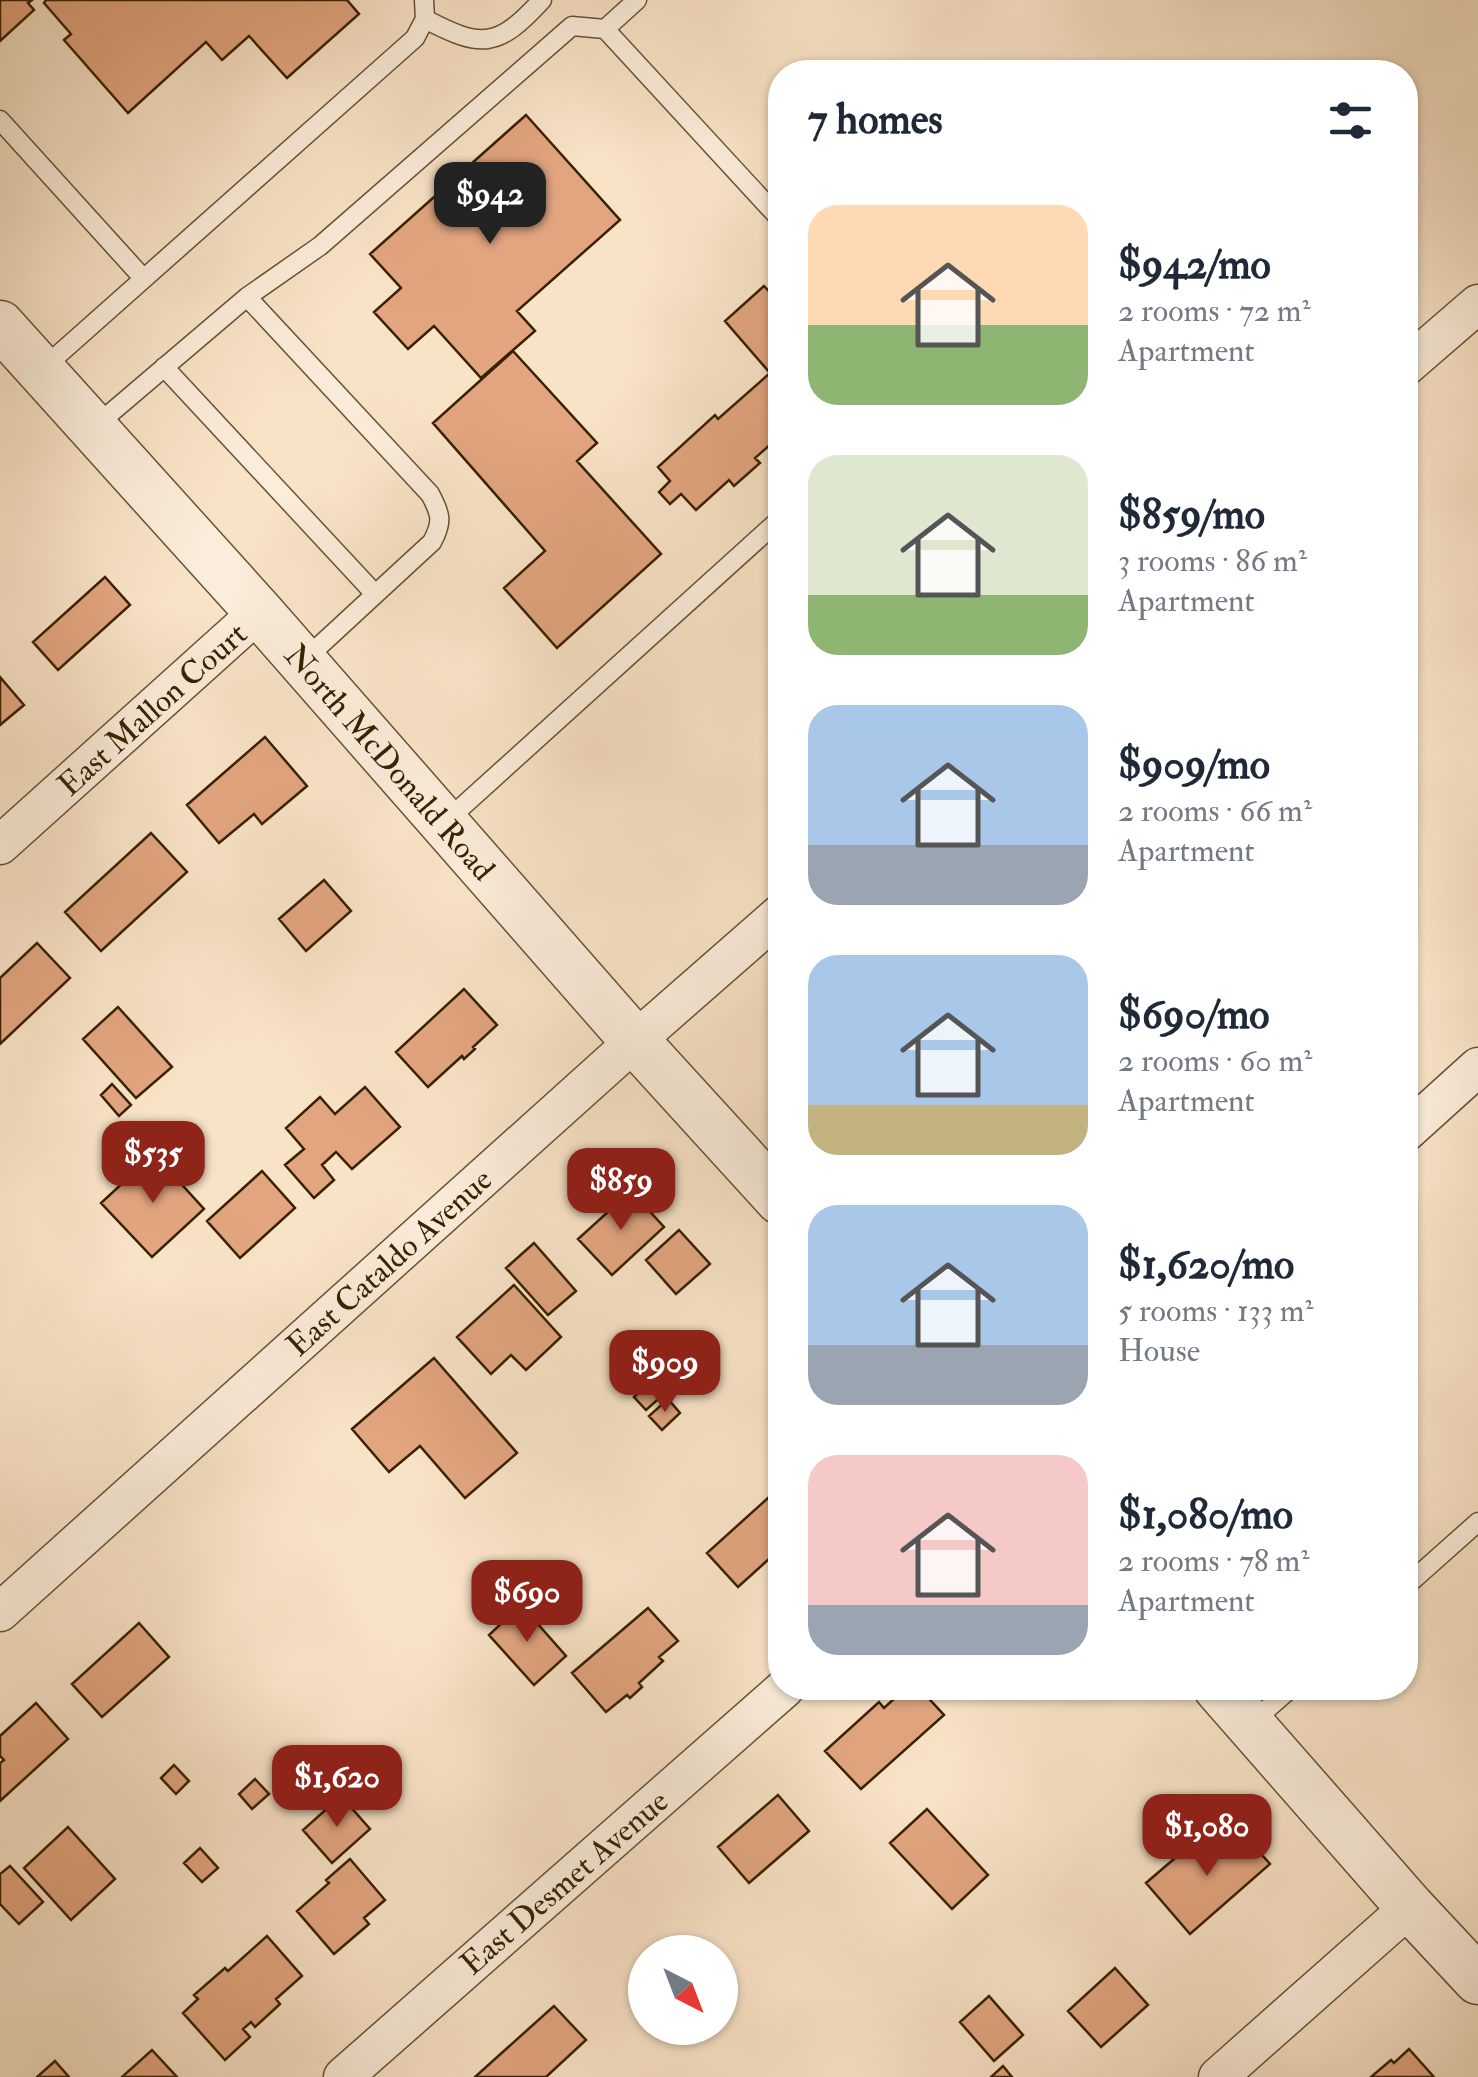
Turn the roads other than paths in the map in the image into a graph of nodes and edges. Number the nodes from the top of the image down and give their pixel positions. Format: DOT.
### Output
graph roads {
  1 [pos="542,0"];
  2 [pos="638,0"];
  3 [pos="425,10"];
  4 [pos="605,29"];
  5 [pos="0,120"];
  6 [pos="768,206"];
  7 [pos="143,278"];
  8 [pos="247,297"];
  9 [pos="1478,304"];
  10 [pos="0,326"];
  11 [pos="1418,357"];
  12 [pos="164,366"];
  13 [pos="40,370"];
  14 [pos="92,428"];
  15 [pos="768,531"];
  16 [pos="375,594"];
  17 [pos="259,612"];
  18 [pos="302,662"];
  19 [pos="444,823"];
  20 [pos="0,845"];
  21 [pos="768,925"];
  22 [pos="635,1041"];
  23 [pos="1478,1067"];
  24 [pos="1418,1121"];
  25 [pos="768,1187"];
  26 [pos="1478,1522"];
  27 [pos="1418,1575"];
  28 [pos="0,1612"];
  29 [pos="771,1700"];
  30 [pos="1229,1700"];
  31 [pos="1277,1700"];
  32 [pos="1250,1724"];
  33 [pos="1410,1907"];
  34 [pos="1478,1980"];
  35 [pos="342,2077"];
  36 [pos="1218,2077"];
  1 -- 3 [label="lane"];
  2 -- 4 [label="lane"];
  3 -- 7 [label="lane"];
  4 -- 6 [label="lane"];
  4 -- 8 [label="lane"];
  5 -- 7 [label="lane"];
  7 -- 13 [label="lane"];
  8 -- 12 [label="lane"];
  8 -- 16 [label="lane"];
  9 -- 11 [label="street"];
  10 -- 13 [label="street, North McDonald Road"];
  12 -- 14 [label="lane"];
  12 -- 16 [label="lane"];
  13 -- 14 [label="street, North McDonald Road"];
  14 -- 17 [label="street, North McDonald Road"];
  15 -- 19 [label="lane"];
  16 -- 18 [label="lane"];
  17 -- 18 [label="street, North McDonald Road"];
  17 -- 20 [label="street, East Mallon Court"];
  18 -- 19 [label="street, North McDonald Road"];
  19 -- 22 [label="street, North McDonald Road"];
  21 -- 22 [label="street, East Cataldo Avenue"];
  22 -- 25 [label="street, North McDonald Road"];
  22 -- 28 [label="street, East Cataldo Avenue"];
  23 -- 24 [label="street"];
  26 -- 27 [label="lane"];
  29 -- 35 [label="street, East Desmet Avenue"];
  30 -- 32 [label="street"];
  31 -- 32 [label="lane"];
  32 -- 33 [label="street"];
  33 -- 34 [label="street"];
  33 -- 36 [label="street"];
}
